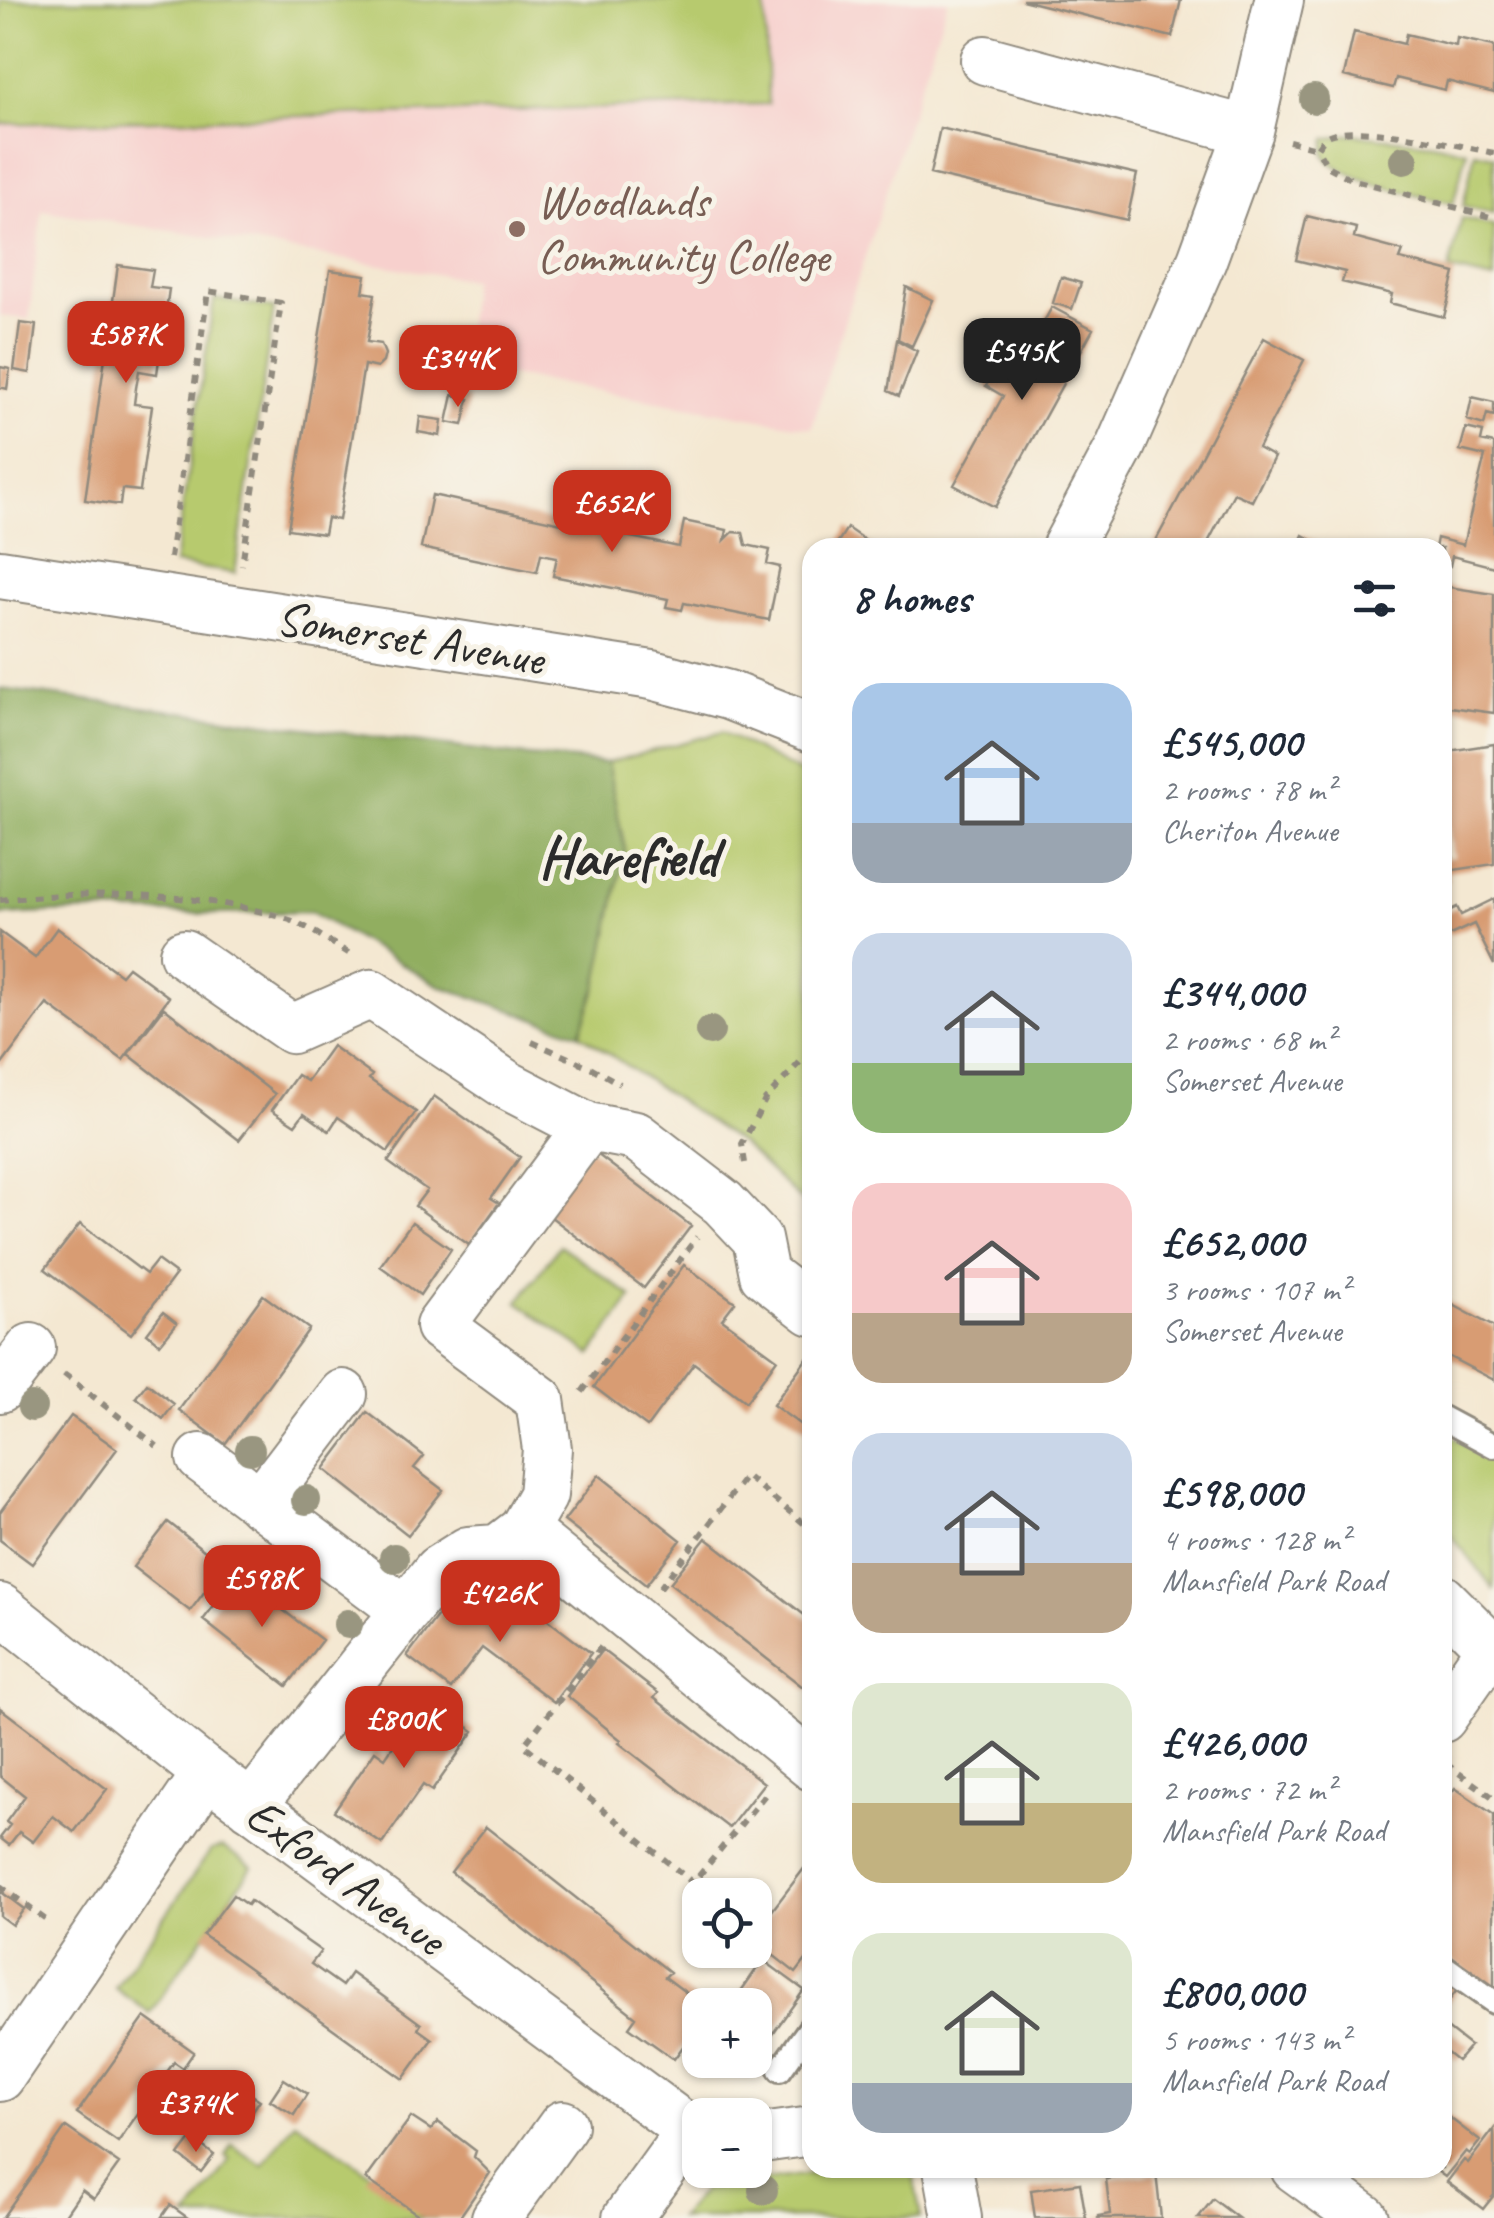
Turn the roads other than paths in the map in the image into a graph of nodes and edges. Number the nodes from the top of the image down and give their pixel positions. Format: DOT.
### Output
graph roads {
  1 [pos="1279,0"];
  2 [pos="986,60"];
  3 [pos="1249,130"];
  4 [pos="1071,538"];
  5 [pos="0,574"];
  6 [pos="802,724"];
  7 [pos="184,954"];
  8 [pos="588,1127"];
  9 [pos="802,1303"];
  10 [pos="30,1348"];
  11 [pos="0,1388"];
  12 [pos="343,1394"];
  13 [pos="1452,1423"];
  14 [pos="1494,1446"];
  15 [pos="201,1458"];
  16 [pos="260,1503"];
  17 [pos="523,1530"];
  18 [pos="0,1608"];
  19 [pos="1452,1610"];
  20 [pos="406,1611"];
  21 [pos="1492,1650"];
  22 [pos="1452,1704"];
  23 [pos="802,1758"];
  24 [pos="207,1774"];
  25 [pos="251,1806"];
  26 [pos="1452,1972"];
  27 [pos="1494,2002"];
  28 [pos="802,2039"];
  29 [pos="780,2070"];
  30 [pos="0,2077"];
  31 [pos="682,2123"];
  32 [pos="563,2125"];
  33 [pos="802,2132"];
  34 [pos="772,2137"];
  35 [pos="682,2149"];
  36 [pos="950,2178"];
  37 [pos="1309,2178"];
  38 [pos="496,2218"];
  39 [pos="627,2218"];
  40 [pos="956,2218"];
  41 [pos="1364,2218"];
  1 -- 3 [label="street"];
  2 -- 3 [label="street"];
  3 -- 4 [label="street"];
  5 -- 6 [label="street, Somerset Avenue"];
  7 -- 8 [label="street"];
  8 -- 9 [label="street"];
  8 -- 17 [label="street"];
  10 -- 11 [label="street"];
  12 -- 16 [label="street"];
  13 -- 14 [label="lane"];
  15 -- 16 [label="street"];
  16 -- 20 [label="street"];
  17 -- 20 [label="street"];
  17 -- 23 [label="street"];
  18 -- 24 [label="street, Exford Avenue"];
  19 -- 21 [label="street"];
  20 -- 25 [label="street"];
  21 -- 22 [label="street"];
  24 -- 25 [label="street, Exford Avenue"];
  24 -- 30 [label="street"];
  25 -- 31 [label="street, Exford Avenue"];
  26 -- 27 [label="lane"];
  28 -- 29 [label="lane"];
  32 -- 38 [label="street"];
  33 -- 34 [label="street"];
  35 -- 39 [label="street"];
  36 -- 40 [label="street"];
  37 -- 41 [label="street"];
}
